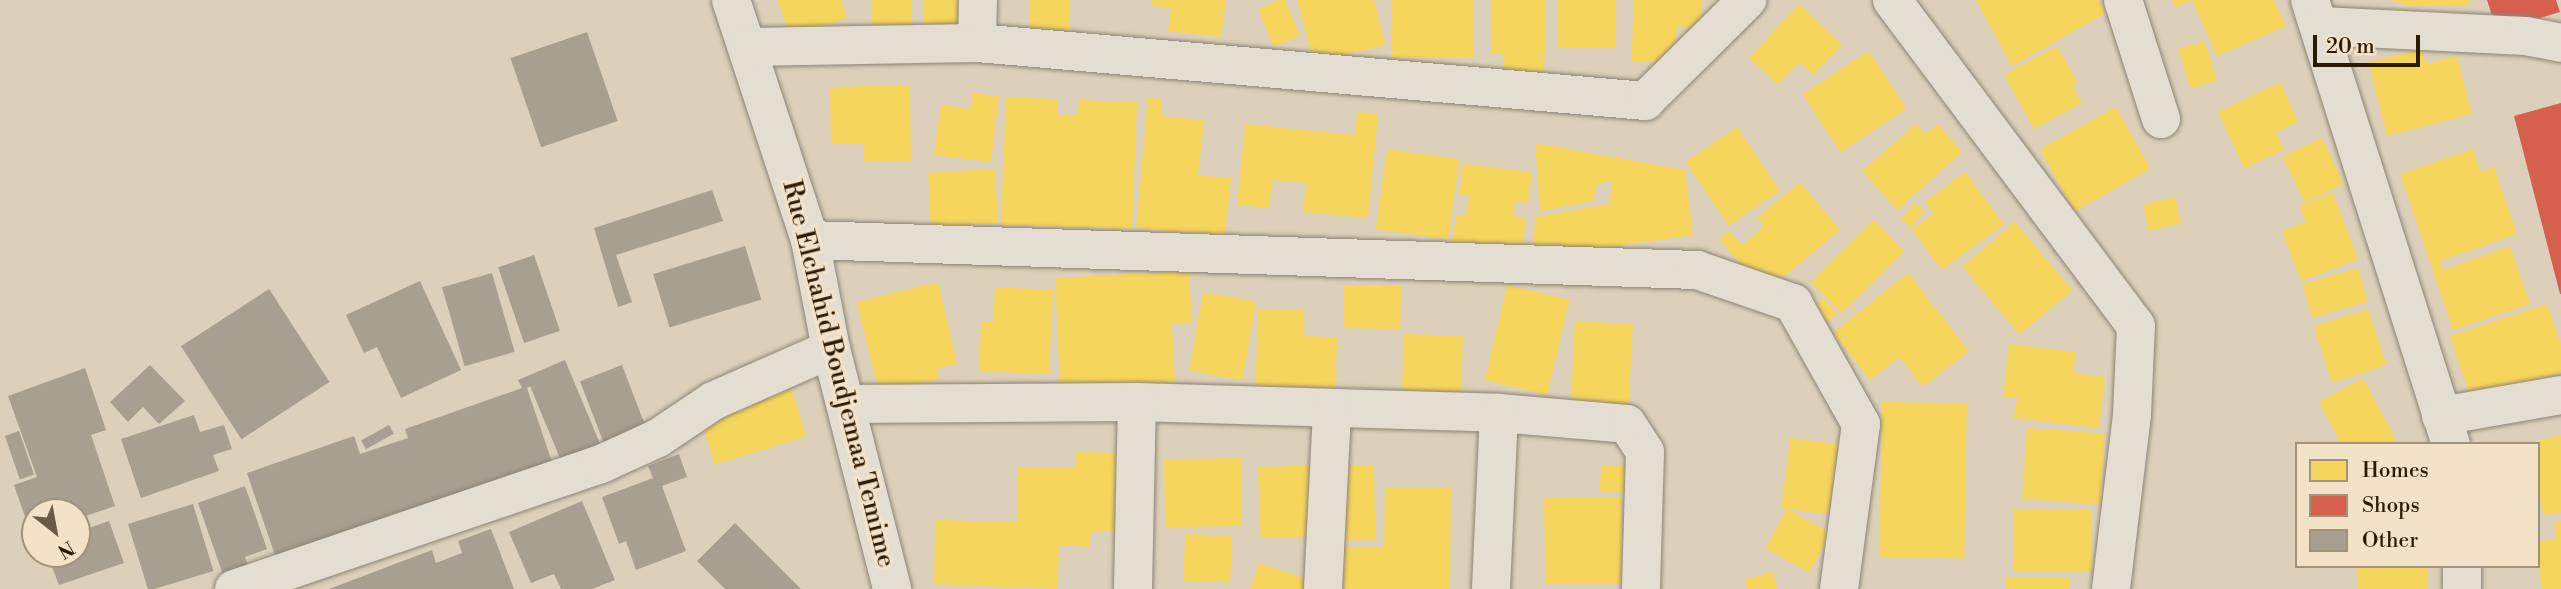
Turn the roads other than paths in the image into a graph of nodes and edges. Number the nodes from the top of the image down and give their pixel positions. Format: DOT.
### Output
graph roads {
  1 [pos="731,0"];
  2 [pos="978,0"];
  3 [pos="1747,0"];
  4 [pos="1892,0"];
  5 [pos="2123,0"];
  6 [pos="2315,13"];
  7 [pos="977,43"];
  8 [pos="2561,43"];
  9 [pos="747,47"];
  10 [pos="2161,119"];
  11 [pos="810,240"];
  12 [pos="831,349"];
  13 [pos="2561,395"];
  14 [pos="1137,402"];
  15 [pos="847,404"];
  16 [pos="1332,409"];
  17 [pos="1499,413"];
  18 [pos="2446,430"];
  19 [pos="2462,568"];
  20 [pos="234,589"];
  21 [pos="892,589"];
  22 [pos="1133,589"];
  23 [pos="1323,589"];
  24 [pos="1492,589"];
  25 [pos="1641,589"];
  26 [pos="1839,589"];
  27 [pos="2111,589"];
  28 [pos="2462,589"];
  1 -- 9 [label="street, Rue Elchahid Boudjemaa Temime"];
  2 -- 7 [label="street"];
  3 -- 7 [label="street"];
  4 -- 27 [label="street"];
  5 -- 10 [label="street"];
  6 -- 8 [label="street"];
  6 -- 18 [label="street"];
  7 -- 9 [label="street"];
  9 -- 11 [label="street, Rue Elchahid Boudjemaa Temime"];
  11 -- 12 [label="street, Rue Elchahid Boudjemaa Temime"];
  11 -- 26 [label="street"];
  12 -- 15 [label="street, Rue Elchahid Boudjemaa Temime"];
  12 -- 20 [label="street"];
  13 -- 18 [label="street"];
  14 -- 15 [label="street"];
  14 -- 16 [label="street"];
  14 -- 22 [label="street"];
  15 -- 21 [label="street, Rue Elchahid Boudjemaa Temime"];
  16 -- 17 [label="street"];
  16 -- 23 [label="street"];
  17 -- 24 [label="street"];
  17 -- 25 [label="street"];
  19 -- 28 [label="street"];
}
